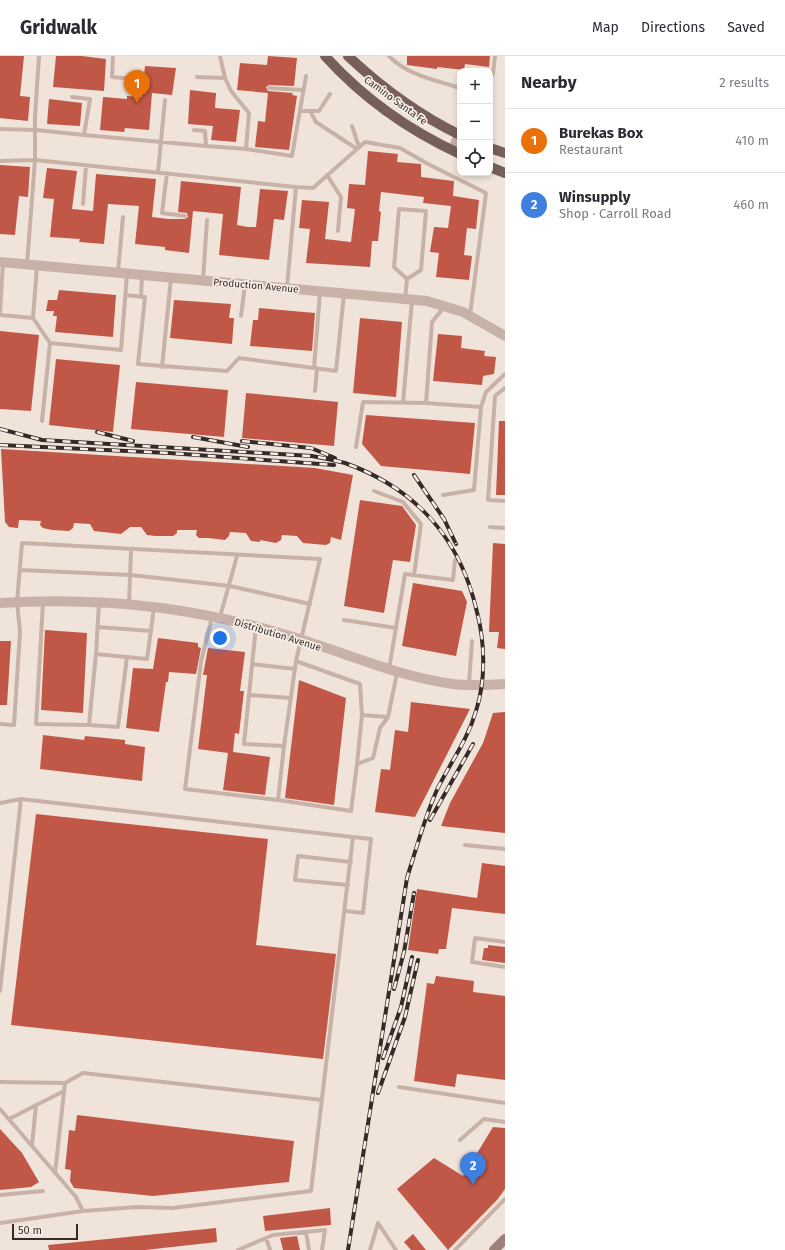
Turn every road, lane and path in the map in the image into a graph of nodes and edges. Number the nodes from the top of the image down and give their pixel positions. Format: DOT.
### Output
graph roads {
  1 [pos="39,56"];
  2 [pos="113,56"];
  3 [pos="220,56"];
  4 [pos="326,56"];
  5 [pos="348,56"];
  6 [pos="389,56"];
  7 [pos="495,56"];
  8 [pos="493,74"];
  9 [pos="306,76"];
  10 [pos="197,77"];
  11 [pos="225,78"];
  12 [pos="133,79"];
  13 [pos="457,87"];
  14 [pos="269,88"];
  15 [pos="303,90"];
  16 [pos="330,94"];
  17 [pos="72,97"];
  18 [pos="164,100"];
  19 [pos="300,111"];
  20 [pos="310,111"];
  21 [pos="352,126"];
  22 [pos="0,129"];
  23 [pos="36,130"];
  24 [pos="194,130"];
  25 [pos="457,132"];
  26 [pos="84,135"];
  27 [pos="458,140"];
  28 [pos="160,142"];
  29 [pos="206,146"];
  30 [pos="358,148"];
  31 [pos="493,149"];
  32 [pos="246,150"];
  33 [pos="456,152"];
  34 [pos="505,153"];
  35 [pos="36,160"];
  36 [pos="0,161"];
  37 [pos="86,166"];
  38 [pos="493,168"];
  39 [pos="158,172"];
  40 [pos="167,173"];
  41 [pos="505,173"];
  42 [pos="327,175"];
  43 [pos="296,187"];
  44 [pos="83,204"];
  45 [pos="123,216"];
  46 [pos="185,216"];
  47 [pos="207,220"];
  48 [pos="338,232"];
  49 [pos="2,262"];
  50 [pos="32,265"];
  51 [pos="123,273"];
  52 [pos="142,275"];
  53 [pos="171,278"];
  54 [pos="407,279"];
  55 [pos="203,280"];
  56 [pos="245,284"];
  57 [pos="286,288"];
  58 [pos="321,291"];
  59 [pos="344,293"];
  60 [pos="125,295"];
  61 [pos="141,296"];
  62 [pos="409,299"];
  63 [pos="445,306"];
  64 [pos="0,314"];
  65 [pos="241,316"];
  66 [pos="470,316"];
  67 [pos="33,318"];
  68 [pos="505,336"];
  69 [pos="50,343"];
  70 [pos="162,367"];
  71 [pos="316,368"];
  72 [pos="505,374"];
  73 [pos="505,388"];
  74 [pos="315,391"];
  75 [pos="403,402"];
  76 [pos="426,403"];
  77 [pos="481,407"];
  78 [pos="42,421"];
  79 [pos="356,447"];
  80 [pos="374,491"];
  81 [pos="442,495"];
  82 [pos="505,501"];
  83 [pos="490,527"];
  84 [pos="505,528"];
  85 [pos="131,550"];
  86 [pos="237,556"];
  87 [pos="455,560"];
  88 [pos="21,570"];
  89 [pos="131,575"];
  90 [pos="414,575"];
  91 [pos="230,586"];
  92 [pos="17,602"];
  93 [pos="43,602"];
  94 [pos="0,603"];
  95 [pos="99,603"];
  96 [pos="129,604"];
  97 [pos="310,604"];
  98 [pos="154,608"];
  99 [pos="216,618"];
  100 [pos="344,620"];
  101 [pos="256,626"];
  102 [pos="98,627"];
  103 [pos="396,628"];
  104 [pos="151,631"];
  105 [pos="302,640"];
  106 [pos="472,641"];
  107 [pos="96,654"];
  108 [pos="127,657"];
  109 [pos="296,661"];
  110 [pos="252,664"];
  111 [pos="295,670"];
  112 [pos="393,671"];
  113 [pos="505,684"];
  114 [pos="469,685"];
  115 [pos="249,695"];
  116 [pos="291,698"];
  117 [pos="362,715"];
  118 [pos="388,717"];
  119 [pos="0,724"];
  120 [pos="89,725"];
  121 [pos="284,746"];
  122 [pos="357,764"];
  123 [pos="21,799"];
  124 [pos="278,800"];
  125 [pos="0,803"];
  126 [pos="353,837"];
  127 [pos="465,845"];
  128 [pos="505,849"];
  129 [pos="351,862"];
  130 [pos="348,885"];
  131 [pos="345,911"];
  132 [pos="505,942"];
  133 [pos="505,967"];
  134 [pos="0,991"];
  135 [pos="0,1081"];
  136 [pos="65,1083"];
  137 [pos="399,1087"];
  138 [pos="64,1091"];
  139 [pos="322,1100"];
  140 [pos="505,1103"];
  141 [pos="36,1105"];
  142 [pos="0,1109"];
  143 [pos="9,1119"];
  144 [pos="505,1122"];
  145 [pos="460,1140"];
  146 [pos="32,1145"];
  147 [pos="56,1173"];
  148 [pos="43,1191"];
  149 [pos="0,1195"];
  150 [pos="505,1198"];
  151 [pos="83,1211"];
  152 [pos="0,1222"];
  153 [pos="306,1232"];
  154 [pos="266,1238"];
  155 [pos="505,1239"];
  156 [pos="238,1250"];
  157 [pos="270,1250"];
  158 [pos="309,1250"];
  159 [pos="322,1250"];
  160 [pos="370,1250"];
  161 [pos="396,1250"];
  162 [pos="455,1250"];
  163 [pos="494,1250"];
  1 -- 23 [label="lane"];
  2 -- 12 [label="lane"];
  3 -- 11 [label="lane"];
  4 -- 33 [label="main road, Camino Santa Fe"];
  5 -- 25 [label="main road, Camino Santa Fe"];
  6 -- 13 [label="lane"];
  7 -- 8 [label="lane"];
  9 -- 15 [label="lane"];
  10 -- 11 [label="lane"];
  11 -- 32 [label="lane"];
  14 -- 15 [label="lane"];
  15 -- 19 [label="lane"];
  16 -- 20 [label="lane"];
  17 -- 26 [label="lane"];
  18 -- 28 [label="lane"];
  19 -- 20 [label="lane"];
  19 -- 32 [label="lane"];
  20 -- 30 [label="lane"];
  21 -- 30 [label="lane"];
  22 -- 23 [label="lane"];
  23 -- 26 [label="lane"];
  23 -- 35 [label="lane"];
  24 -- 29 [label="lane"];
  26 -- 28 [label="lane"];
  27 -- 33 [label="street"];
  28 -- 29 [label="lane"];
  28 -- 39 [label="lane"];
  29 -- 32 [label="lane"];
  30 -- 42 [label="lane"];
  30 -- 66 [label="lane"];
  31 -- 34 [label="main road"];
  35 -- 36 [label="lane"];
  35 -- 37 [label="lane"];
  35 -- 50 [label="lane"];
  37 -- 39 [label="lane"];
  37 -- 44 [label="lane"];
  38 -- 41 [label="main road"];
  39 -- 40 [label="lane"];
  40 -- 43 [label="lane"];
  40 -- 46 [label="lane"];
  42 -- 43 [label="lane"];
  42 -- 48 [label="lane"];
  43 -- 57 [label="lane"];
  45 -- 51 [label="lane"];
  47 -- 55 [label="lane"];
  49 -- 50 [label="street, Production Avenue"];
  49 -- 64 [label="lane"];
  50 -- 51 [label="street, Production Avenue"];
  50 -- 67 [label="lane"];
  51 -- 52 [label="street, Production Avenue"];
  51 -- 60 [label="lane"];
  52 -- 53 [label="street, Production Avenue"];
  52 -- 61 [label="lane"];
  53 -- 55 [label="street, Production Avenue"];
  53 -- 70 [label="lane"];
  54 -- 54 [label="lane"];
  54 -- 62 [label="lane"];
  55 -- 56 [label="street, Production Avenue"];
  56 -- 57 [label="street, Production Avenue"];
  56 -- 65 [label="lane"];
  57 -- 58 [label="street, Production Avenue"];
  58 -- 59 [label="street, Production Avenue"];
  58 -- 71 [label="lane"];
  59 -- 62 [label="street, Production Avenue"];
  59 -- 71 [label="lane"];
  60 -- 61 [label="lane"];
  60 -- 69 [label="lane"];
  61 -- 70 [label="lane"];
  62 -- 63 [label="street, Production Avenue"];
  62 -- 75 [label="lane"];
  63 -- 66 [label="street, Production Avenue"];
  63 -- 76 [label="lane"];
  64 -- 67 [label="lane"];
  66 -- 68 [label="street, Production Avenue"];
  67 -- 69 [label="lane"];
  69 -- 78 [label="lane"];
  70 -- 71 [label="lane"];
  71 -- 74 [label="lane"];
  72 -- 77 [label="lane"];
  73 -- 82 [label="lane"];
  75 -- 76 [label="lane"];
  75 -- 79 [label="lane"];
  76 -- 77 [label="lane"];
  77 -- 81 [label="lane"];
  80 -- 90 [label="lane"];
  83 -- 84 [label="lane"];
  85 -- 86 [label="lane"];
  85 -- 88 [label="lane"];
  85 -- 89 [label="lane"];
  86 -- 91 [label="lane"];
  86 -- 97 [label="lane"];
  87 -- 90 [label="lane"];
  88 -- 89 [label="lane"];
  88 -- 92 [label="lane"];
  89 -- 91 [label="lane"];
  89 -- 96 [label="lane"];
  90 -- 103 [label="lane"];
  91 -- 97 [label="lane"];
  91 -- 99 [label="lane"];
  92 -- 93 [label="street, Distribution Avenue"];
  92 -- 94 [label="street, Distribution Avenue"];
  92 -- 119 [label="lane"];
  93 -- 95 [label="street, Distribution Avenue"];
  93 -- 120 [label="lane"];
  95 -- 96 [label="street, Distribution Avenue"];
  95 -- 102 [label="lane"];
  96 -- 98 [label="street, Distribution Avenue"];
  97 -- 105 [label="lane"];
  98 -- 99 [label="street, Distribution Avenue"];
  98 -- 104 [label="lane"];
  99 -- 101 [label="street, Distribution Avenue"];
  99 -- 124 [label="lane"];
  100 -- 103 [label="lane"];
  101 -- 105 [label="street, Distribution Avenue"];
  101 -- 110 [label="lane"];
  102 -- 104 [label="lane"];
  102 -- 107 [label="lane"];
  103 -- 112 [label="lane"];
  104 -- 108 [label="lane"];
  105 -- 109 [label="lane"];
  105 -- 112 [label="street, Distribution Avenue"];
  106 -- 114 [label="lane"];
  107 -- 108 [label="lane"];
  107 -- 120 [label="lane"];
  108 -- 120 [label="lane"];
  109 -- 111 [label="lane"];
  109 -- 117 [label="lane"];
  110 -- 111 [label="lane"];
  110 -- 115 [label="lane"];
  111 -- 116 [label="lane"];
  112 -- 114 [label="street, Distribution Avenue"];
  112 -- 118 [label="lane"];
  113 -- 114 [label="street, Distribution Avenue"];
  115 -- 116 [label="lane"];
  115 -- 121 [label="lane"];
  116 -- 121 [label="lane"];
  117 -- 118 [label="lane"];
  117 -- 122 [label="lane"];
  118 -- 122 [label="lane"];
  121 -- 124 [label="lane"];
  122 -- 124 [label="lane"];
  123 -- 125 [label="lane"];
  123 -- 126 [label="lane"];
  123 -- 134 [label="lane"];
  126 -- 129 [label="lane"];
  126 -- 131 [label="lane"];
  127 -- 128 [label="lane"];
  129 -- 130 [label="lane"];
  129 -- 130 [label="lane"];
  130 -- 131 [label="lane"];
  131 -- 139 [label="lane"];
  132 -- 133 [label="lane"];
  135 -- 136 [label="lane"];
  136 -- 138 [label="lane"];
  136 -- 139 [label="lane"];
  137 -- 140 [label="lane"];
  138 -- 141 [label="lane"];
  138 -- 147 [label="lane"];
  139 -- 151 [label="lane"];
  141 -- 143 [label="lane"];
  141 -- 146 [label="lane"];
  142 -- 143 [label="lane"];
  143 -- 146 [label="lane"];
  144 -- 145 [label="lane"];
  146 -- 147 [label="lane"];
  147 -- 151 [label="lane"];
  148 -- 149 [label="lane"];
  150 -- 162 [label="lane"];
  151 -- 152 [label="lane"];
  153 -- 154 [label="lane"];
  153 -- 158 [label="lane"];
  153 -- 159 [label="lane"];
  154 -- 156 [label="lane"];
  154 -- 157 [label="lane"];
  155 -- 163 [label="main road"];
  160 -- 161 [label="lane"];
}
